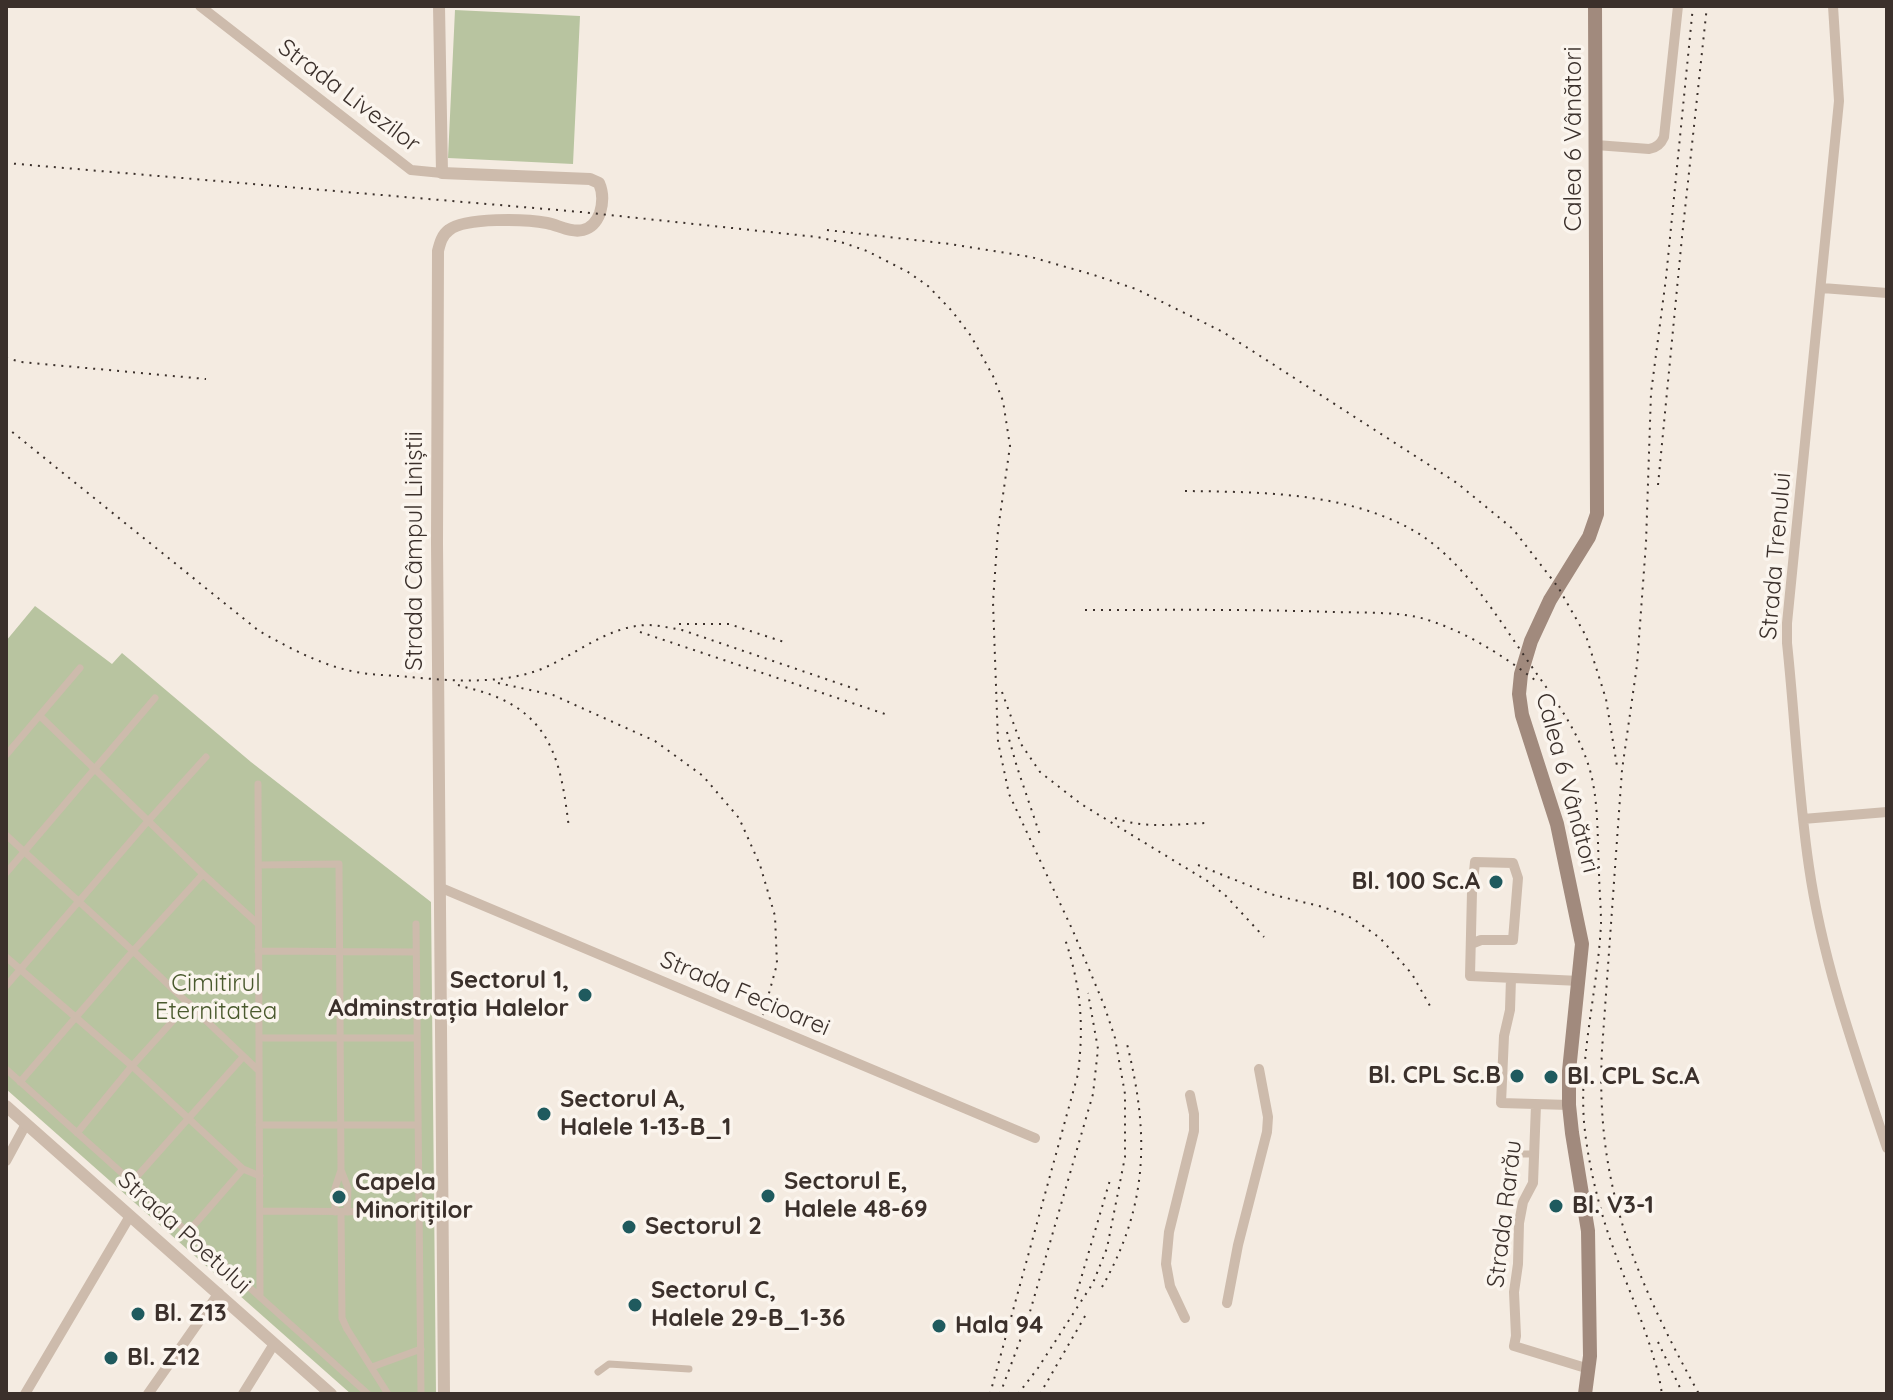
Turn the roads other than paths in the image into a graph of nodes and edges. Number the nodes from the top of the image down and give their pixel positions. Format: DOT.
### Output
graph roads {
  1 [pos="200,6"];
  2 [pos="439,6"];
  3 [pos="1595,6"];
  4 [pos="1678,6"];
  5 [pos="1833,6"];
  6 [pos="1596,145"];
  7 [pos="442,173"];
  8 [pos="1822,288"];
  9 [pos="1887,293"];
  10 [pos="80,668"];
  11 [pos="155,698"];
  12 [pos="40,716"];
  13 [pos="6,755"];
  14 [pos="206,757"];
  15 [pos="94,769"];
  16 [pos="258,784"];
  17 [pos="1887,812"];
  18 [pos="1803,819"];
  19 [pos="148,821"];
  20 [pos="6,835"];
  21 [pos="25,852"];
  22 [pos="259,865"];
  23 [pos="6,873"];
  24 [pos="203,874"];
  25 [pos="439,887"];
  26 [pos="79,902"];
  27 [pos="257,923"];
  28 [pos="416,924"];
  29 [pos="1471,944"];
  30 [pos="133,951"];
  31 [pos="258,951"];
  32 [pos="339,952"];
  33 [pos="416,952"];
  34 [pos="6,957"];
  35 [pos="21,970"];
  36 [pos="1511,978"];
  37 [pos="1580,981"];
  38 [pos="6,986"];
  39 [pos="189,1003"];
  40 [pos="76,1019"];
  41 [pos="259,1038"];
  42 [pos="417,1038"];
  43 [pos="340,1039"];
  44 [pos="243,1057"];
  45 [pos="132,1066"];
  46 [pos="6,1069"];
  47 [pos="1259,1069"];
  48 [pos="259,1072"];
  49 [pos="20,1082"];
  50 [pos="1190,1095"];
  51 [pos="1536,1105"];
  52 [pos="1569,1105"];
  53 [pos="6,1106"];
  54 [pos="189,1119"];
  55 [pos="26,1124"];
  56 [pos="259,1125"];
  57 [pos="418,1125"];
  58 [pos="342,1126"];
  59 [pos="77,1133"];
  60 [pos="1035,1138"];
  61 [pos="1887,1148"];
  62 [pos="1514,1154"];
  63 [pos="1534,1154"];
  64 [pos="6,1161"];
  65 [pos="243,1169"];
  66 [pos="341,1170"];
  67 [pos="260,1176"];
  68 [pos="132,1182"];
  69 [pos="261,1211"];
  70 [pos="341,1212"];
  71 [pos="420,1212"];
  72 [pos="130,1216"];
  73 [pos="188,1232"];
  74 [pos="219,1293"];
  75 [pos="260,1297"];
  76 [pos="1227,1303"];
  77 [pos="1185,1318"];
  78 [pos="274,1344"];
  79 [pos="421,1349"];
  80 [pos="372,1367"];
  81 [pos="689,1369"];
  82 [pos="1589,1369"];
  83 [pos="598,1372"];
  84 [pos="25,1394"];
  85 [pos="148,1394"];
  86 [pos="243,1394"];
  87 [pos="331,1394"];
  88 [pos="368,1394"];
  89 [pos="388,1394"];
  90 [pos="421,1394"];
  91 [pos="444,1394"];
  92 [pos="1585,1394"];
  1 -- 7 [label="street, Strada Livezilor"];
  2 -- 7 [label="street"];
  3 -- 6 [label="main road, Calea 6 Vânători"];
  4 -- 6 [label="street"];
  5 -- 8 [label="street, Strada Trenului"];
  6 -- 37 [label="main road, Calea 6 Vânători"];
  7 -- 25 [label="street, Strada Câmpul Liniștii"];
  8 -- 9 [label="street"];
  8 -- 18 [label="street, Strada Trenului"];
  10 -- 12 [label="street"];
  11 -- 15 [label="street"];
  12 -- 13 [label="street"];
  12 -- 15 [label="street"];
  14 -- 19 [label="street"];
  15 -- 19 [label="street"];
  15 -- 21 [label="street"];
  16 -- 22 [label="street"];
  17 -- 18 [label="street"];
  18 -- 61 [label="street, Strada Trenului"];
  19 -- 24 [label="street"];
  19 -- 26 [label="street"];
  20 -- 21 [label="street"];
  21 -- 23 [label="street"];
  21 -- 26 [label="street"];
  22 -- 27 [label="street"];
  22 -- 32 [label="street"];
  24 -- 27 [label="street"];
  24 -- 30 [label="street"];
  25 -- 60 [label="street, Strada Fecioarei"];
  25 -- 91 [label="street, Strada Câmpul Liniștii"];
  26 -- 30 [label="street"];
  26 -- 35 [label="street"];
  27 -- 31 [label="street"];
  28 -- 33 [label="street"];
  29 -- 29 [label="street"];
  29 -- 36 [label="street"];
  30 -- 39 [label="street"];
  30 -- 40 [label="street"];
  31 -- 32 [label="street"];
  31 -- 41 [label="street"];
  32 -- 33 [label="street"];
  32 -- 43 [label="street"];
  33 -- 42 [label="street"];
  34 -- 35 [label="street"];
  35 -- 38 [label="street"];
  35 -- 40 [label="street"];
  36 -- 37 [label="street"];
  36 -- 51 [label="street"];
  37 -- 52 [label="main road, Calea 6 Vânători"];
  39 -- 44 [label="street"];
  39 -- 45 [label="street"];
  40 -- 45 [label="street"];
  40 -- 49 [label="street"];
  41 -- 43 [label="street"];
  41 -- 48 [label="street"];
  42 -- 43 [label="street"];
  42 -- 57 [label="street"];
  43 -- 58 [label="street"];
  44 -- 48 [label="street"];
  44 -- 54 [label="street"];
  45 -- 54 [label="street"];
  45 -- 59 [label="street"];
  46 -- 49 [label="street"];
  47 -- 76 [label="street"];
  48 -- 56 [label="street"];
  49 -- 59 [label="street"];
  50 -- 77 [label="street"];
  51 -- 52 [label="street"];
  51 -- 63 [label="street, Strada Rarău"];
  52 -- 82 [label="main road, Calea 6 Vânători"];
  53 -- 55 [label="street, Strada Poetului"];
  54 -- 65 [label="street"];
  54 -- 68 [label="street"];
  55 -- 64 [label="street"];
  55 -- 72 [label="street, Strada Poetului"];
  56 -- 58 [label="street"];
  56 -- 67 [label="street"];
  57 -- 58 [label="street"];
  57 -- 71 [label="street"];
  58 -- 66 [label="street"];
  59 -- 68 [label="street"];
  62 -- 63 [label="street"];
  63 -- 82 [label="street, Strada Rarău"];
  65 -- 67 [label="street"];
  65 -- 73 [label="street"];
  66 -- 70 [label="street"];
  66 -- 70 [label="street"];
  67 -- 69 [label="street"];
  68 -- 73 [label="street"];
  69 -- 70 [label="street"];
  69 -- 75 [label="street"];
  70 -- 71 [label="street"];
  70 -- 80 [label="street"];
  71 -- 79 [label="street"];
  72 -- 74 [label="street, Strada Poetului"];
  72 -- 84 [label="street"];
  73 -- 75 [label="street"];
  74 -- 78 [label="street, Strada Poetului"];
  74 -- 85 [label="street"];
  75 -- 88 [label="street"];
  78 -- 86 [label="street"];
  78 -- 87 [label="street, Strada Poetului"];
  79 -- 80 [label="street"];
  79 -- 90 [label="street"];
  80 -- 89 [label="street"];
  81 -- 83 [label="street"];
  82 -- 92 [label="main road, Calea 6 Vânători"];
}
